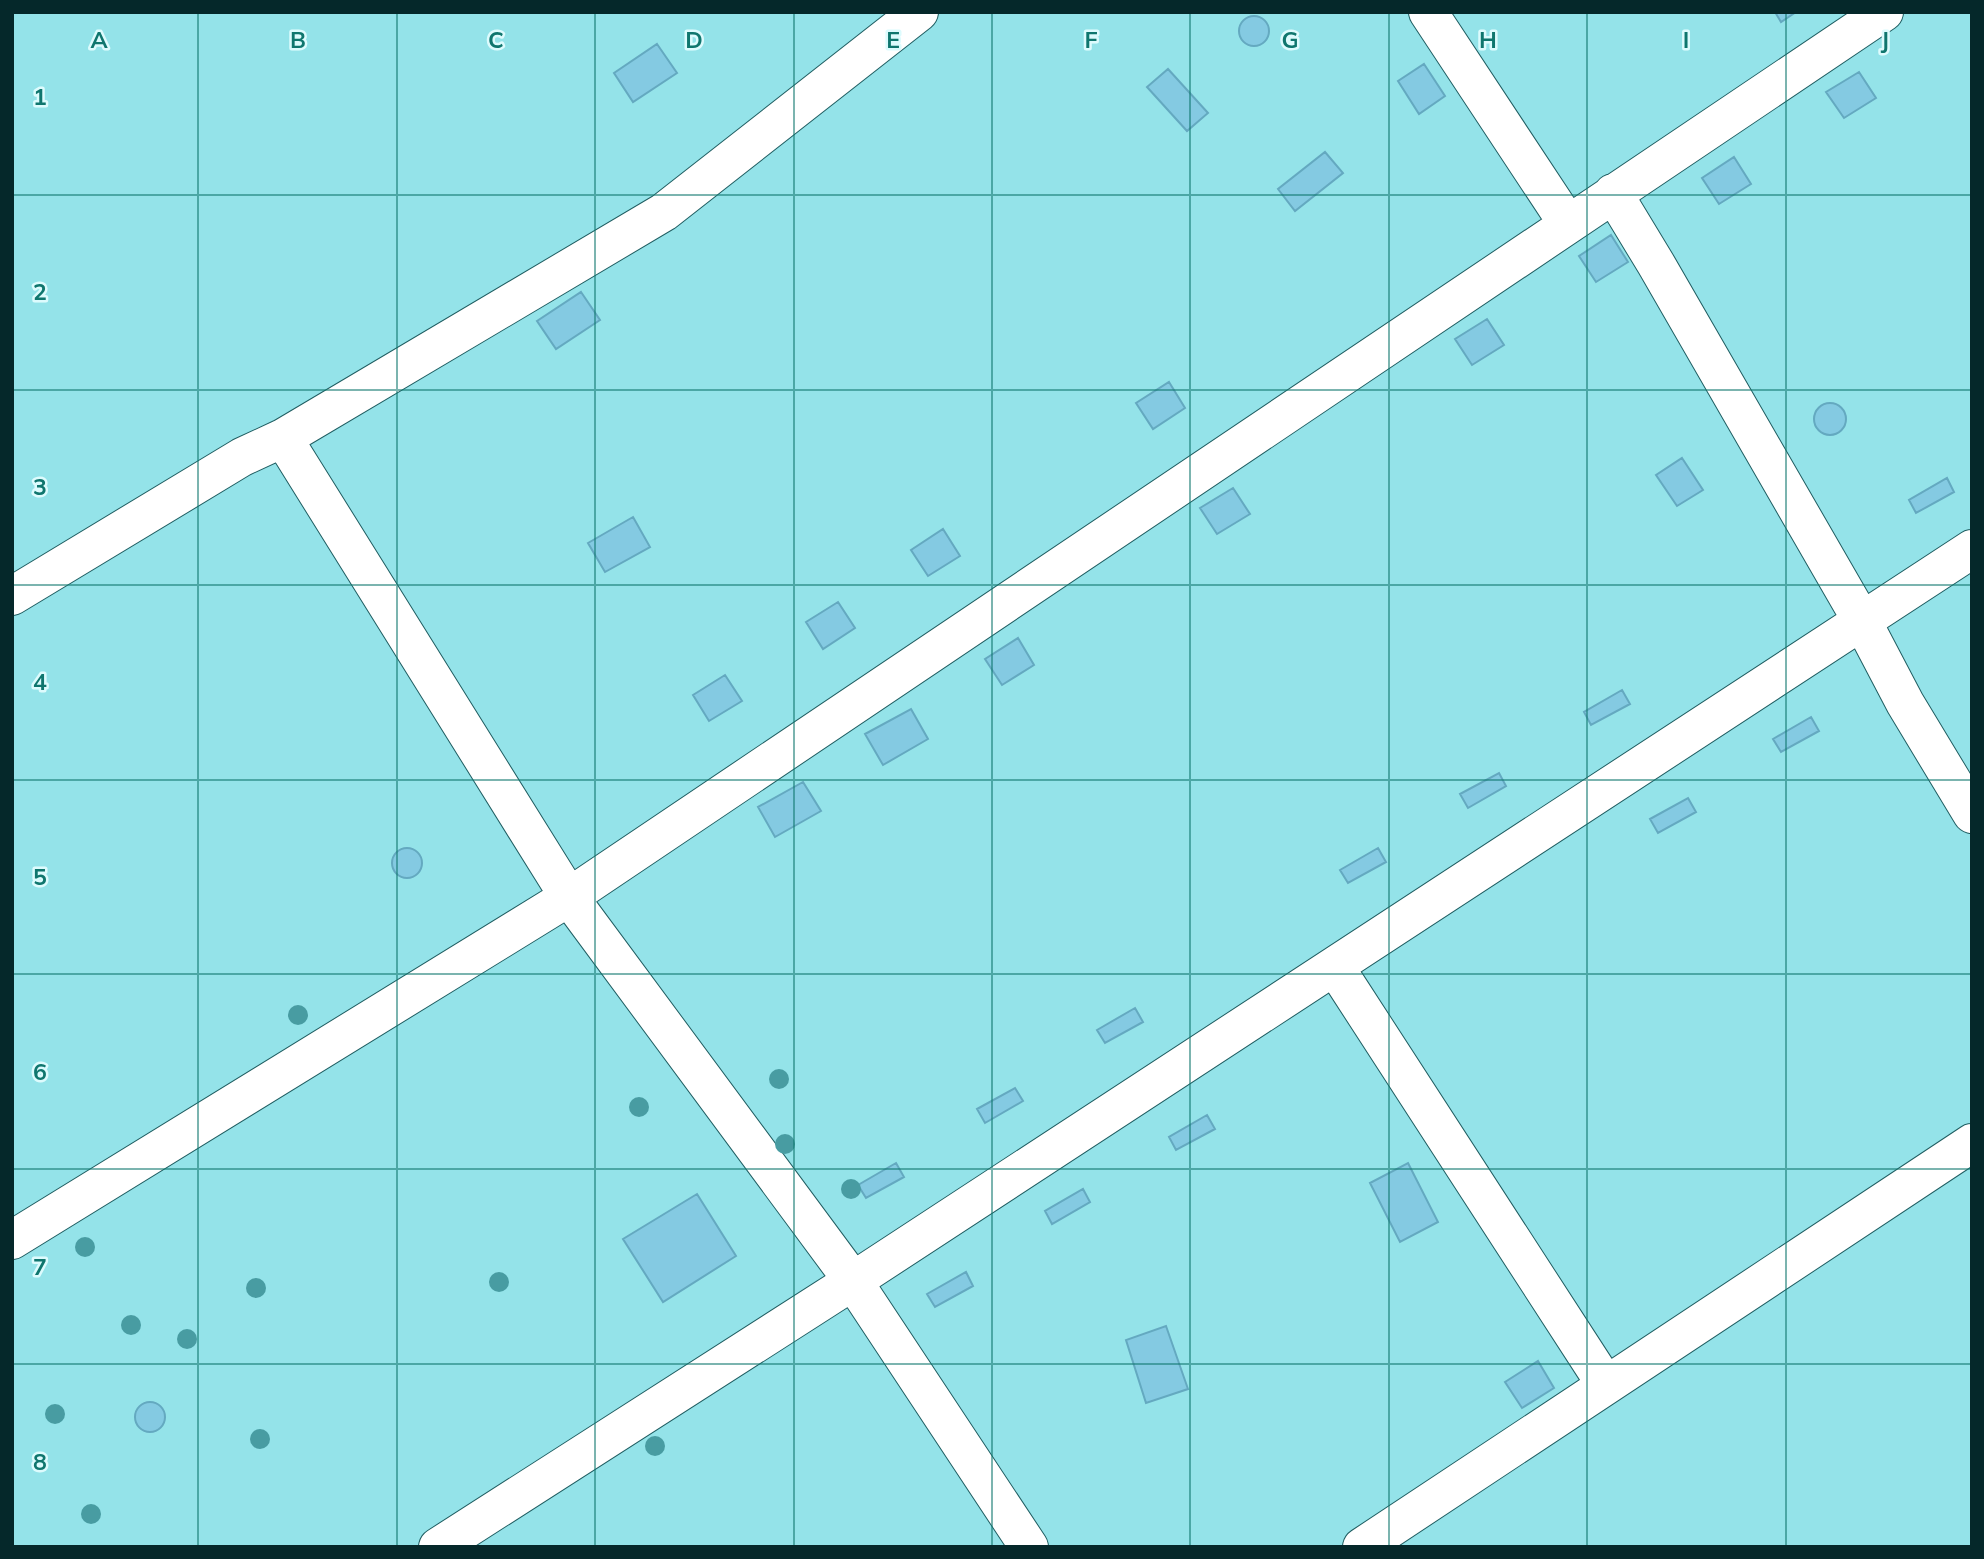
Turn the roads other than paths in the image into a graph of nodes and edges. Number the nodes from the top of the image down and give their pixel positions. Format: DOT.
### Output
graph roads {
  1 [pos="919,12"];
  2 [pos="1428,12"];
  3 [pos="1884,12"];
  4 [pos="1613,193"];
  5 [pos="1568,224"];
  6 [pos="284,438"];
  7 [pos="1972,549"];
  8 [pos="12,596"];
  9 [pos="1862,621"];
  10 [pos="1972,814"];
  11 [pos="569,897"];
  12 [pos="1335,967"];
  13 [pos="1972,1143"];
  14 [pos="12,1240"];
  15 [pos="853,1281"];
  16 [pos="1606,1385"];
  17 [pos="438,1547"];
  18 [pos="1030,1547"];
  19 [pos="1362,1547"];
  1 -- 6 [label="street"];
  2 -- 5 [label="street"];
  3 -- 4 [label="street"];
  4 -- 5 [label="street"];
  4 -- 9 [label="street"];
  5 -- 11 [label="street"];
  6 -- 8 [label="street"];
  6 -- 11 [label="street"];
  7 -- 9 [label="street"];
  9 -- 10 [label="street"];
  9 -- 12 [label="street"];
  11 -- 14 [label="street"];
  11 -- 15 [label="street"];
  12 -- 15 [label="street"];
  12 -- 16 [label="street"];
  13 -- 16 [label="street"];
  15 -- 17 [label="street"];
  15 -- 18 [label="street"];
  16 -- 19 [label="street"];
}
